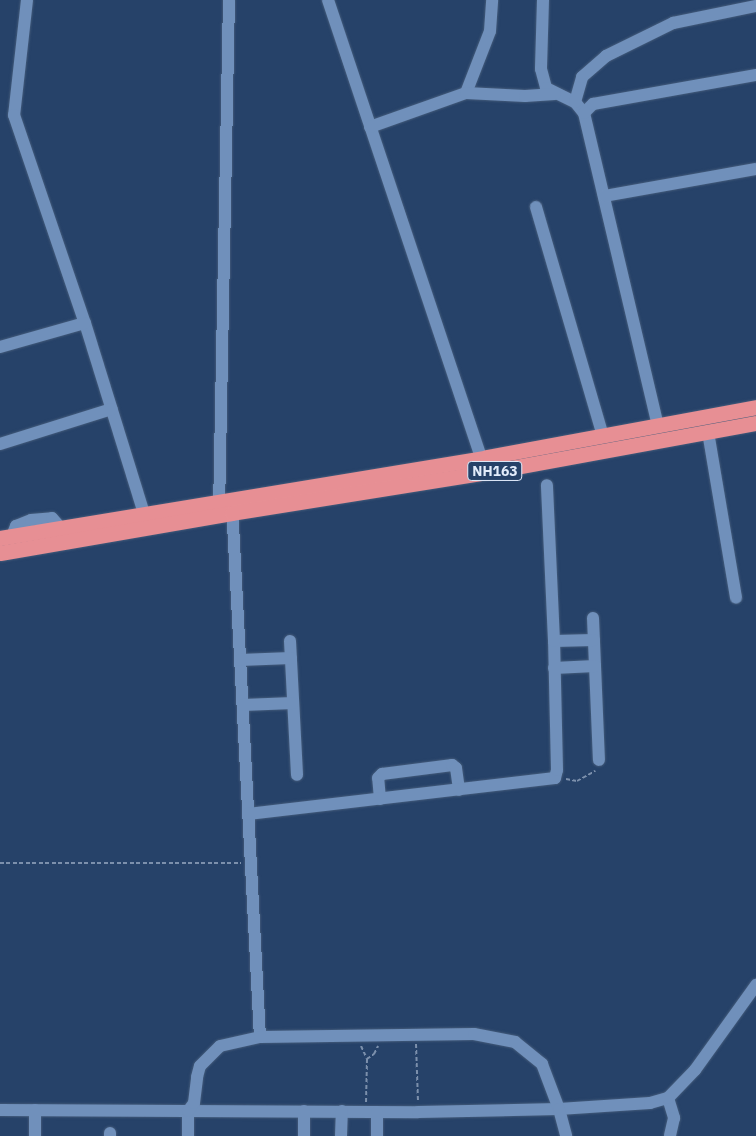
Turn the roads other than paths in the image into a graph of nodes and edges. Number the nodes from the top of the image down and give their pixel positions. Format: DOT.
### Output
graph roads {
  1 [pos="27,0"];
  2 [pos="229,0"];
  3 [pos="328,0"];
  4 [pos="492,0"];
  5 [pos="543,0"];
  6 [pos="756,6"];
  7 [pos="756,75"];
  8 [pos="466,93"];
  9 [pos="555,94"];
  10 [pos="575,102"];
  11 [pos="584,114"];
  12 [pos="370,127"];
  13 [pos="756,169"];
  14 [pos="604,196"];
  15 [pos="536,207"];
  16 [pos="85,323"];
  17 [pos="0,347"];
  18 [pos="756,408"];
  19 [pos="112,409"];
  20 [pos="756,423"];
  21 [pos="658,425"];
  22 [pos="708,432"];
  23 [pos="603,436"];
  24 [pos="0,444"];
  25 [pos="481,458"];
  26 [pos="547,484"];
  27 [pos="225,507"];
  28 [pos="144,514"];
  29 [pos="6,537"];
  30 [pos="0,553"];
  31 [pos="736,598"];
  32 [pos="593,618"];
  33 [pos="594,640"];
  34 [pos="290,641"];
  35 [pos="554,641"];
  36 [pos="291,658"];
  37 [pos="240,660"];
  38 [pos="595,666"];
  39 [pos="554,668"];
  40 [pos="293,702"];
  41 [pos="242,705"];
  42 [pos="599,760"];
  43 [pos="297,774"];
  44 [pos="459,790"];
  45 [pos="380,799"];
  46 [pos="248,814"];
  47 [pos="756,985"];
  48 [pos="260,1037"];
  49 [pos="668,1098"];
  50 [pos="559,1109"];
  51 [pos="0,1110"];
  52 [pos="35,1110"];
  53 [pos="188,1111"];
  54 [pos="304,1111"];
  55 [pos="342,1111"];
  56 [pos="371,1112"];
  57 [pos="35,1136"];
  58 [pos="188,1136"];
  59 [pos="304,1136"];
  60 [pos="341,1136"];
  61 [pos="378,1136"];
  62 [pos="566,1136"];
  63 [pos="670,1136"];
  1 -- 16 [label="street"];
  2 -- 27 [label="street"];
  3 -- 12 [label="street"];
  4 -- 8 [label="street"];
  5 -- 9 [label="street"];
  6 -- 10 [label="street"];
  7 -- 11 [label="street"];
  8 -- 9 [label="street"];
  8 -- 12 [label="street"];
  9 -- 10 [label="street"];
  10 -- 11 [label="street"];
  11 -- 14 [label="street"];
  12 -- 25 [label="street"];
  13 -- 14 [label="street"];
  14 -- 21 [label="street"];
  15 -- 23 [label="street"];
  16 -- 17 [label="street"];
  16 -- 19 [label="street"];
  18 -- 21 [label="highway, NH163"];
  19 -- 24 [label="street"];
  19 -- 28 [label="street"];
  20 -- 22 [label="highway, NH163"];
  21 -- 23 [label="highway, NH163"];
  22 -- 27 [label="highway, NH163"];
  22 -- 31 [label="street"];
  23 -- 25 [label="highway, NH163"];
  25 -- 27 [label="highway, NH163"];
  26 -- 35 [label="street"];
  27 -- 28 [label="highway, NH163"];
  27 -- 30 [label="highway, NH163"];
  27 -- 37 [label="street"];
  28 -- 29 [label="highway, NH163"];
  32 -- 33 [label="street"];
  33 -- 35 [label="street"];
  33 -- 38 [label="street"];
  34 -- 36 [label="street"];
  35 -- 39 [label="street"];
  36 -- 37 [label="street"];
  36 -- 40 [label="street"];
  37 -- 41 [label="street"];
  38 -- 39 [label="street"];
  38 -- 42 [label="street"];
  39 -- 44 [label="street"];
  40 -- 41 [label="street"];
  40 -- 43 [label="street"];
  41 -- 46 [label="street"];
  44 -- 45 [label="street"];
  44 -- 45 [label="street"];
  45 -- 46 [label="street"];
  46 -- 48 [label="street"];
  47 -- 49 [label="street"];
  48 -- 50 [label="street"];
  48 -- 53 [label="street"];
  49 -- 50 [label="street"];
  49 -- 63 [label="street"];
  50 -- 56 [label="street"];
  50 -- 62 [label="street"];
  51 -- 52 [label="street"];
  52 -- 53 [label="street"];
  52 -- 57 [label="street"];
  53 -- 54 [label="street"];
  53 -- 58 [label="street"];
  54 -- 55 [label="street"];
  54 -- 59 [label="street"];
  55 -- 56 [label="street"];
  55 -- 60 [label="street"];
  56 -- 61 [label="street"];
}
